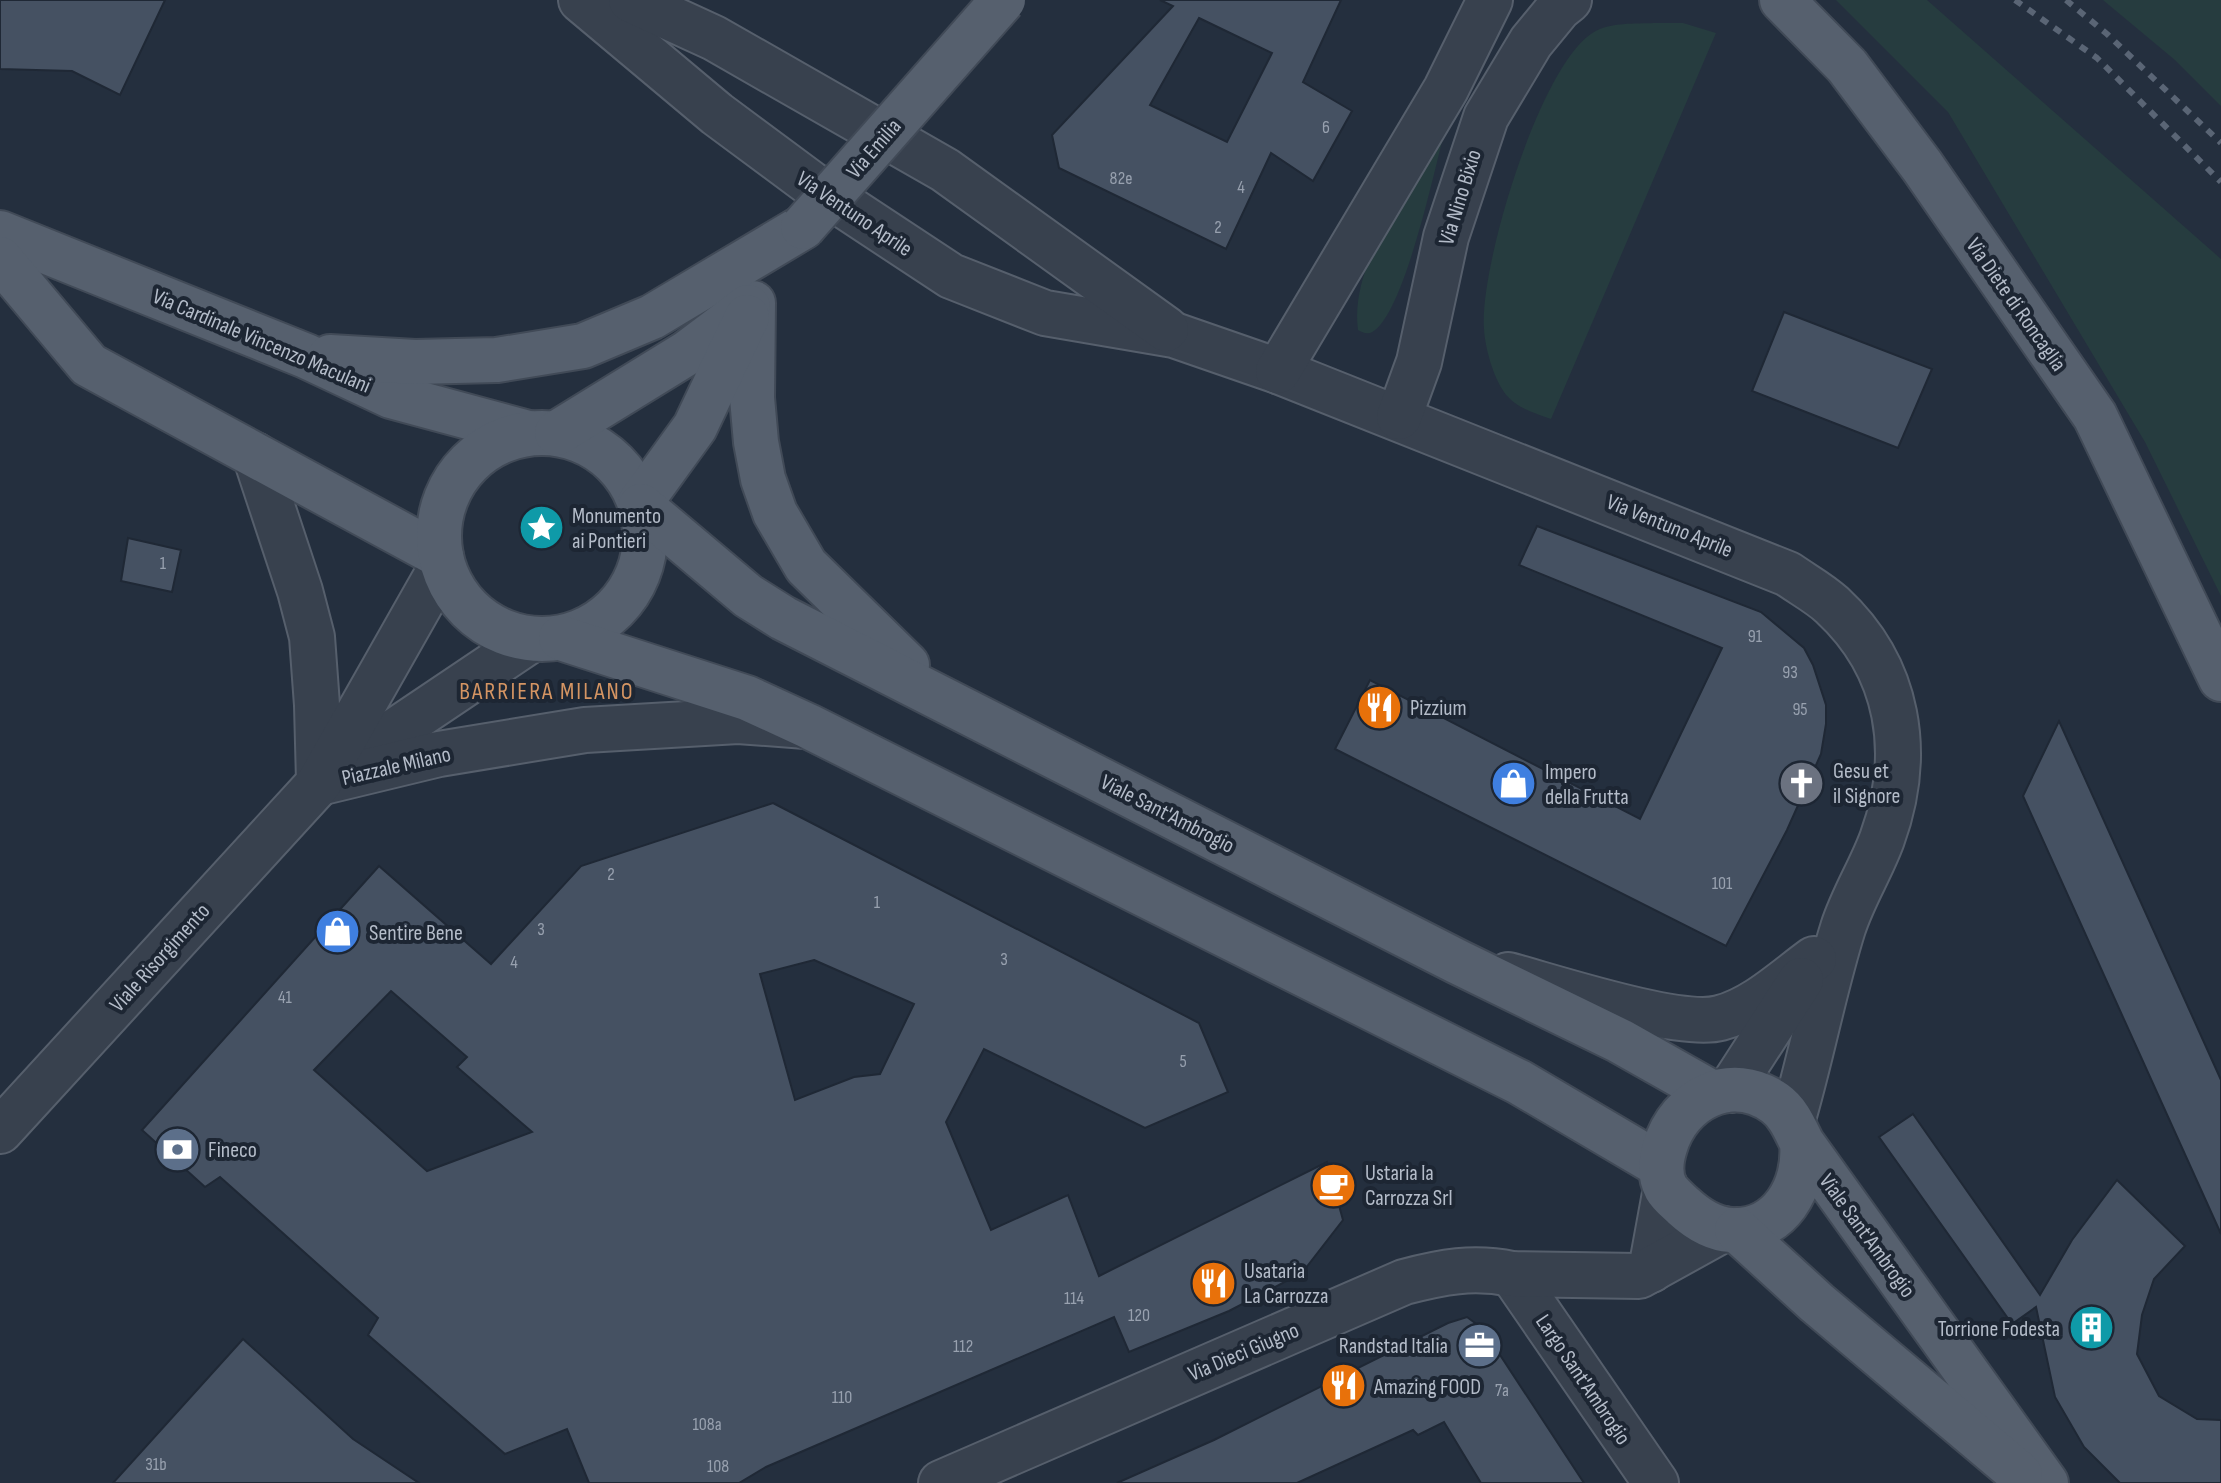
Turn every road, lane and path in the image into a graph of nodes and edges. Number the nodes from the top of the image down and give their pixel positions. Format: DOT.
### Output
graph roads {
  1 [pos="581,0"];
  2 [pos="631,0"];
  3 [pos="1003,0"];
  4 [pos="1490,0"];
  5 [pos="1569,0"];
  6 [pos="1782,0"];
  7 [pos="803,227"];
  8 [pos="0,233"];
  9 [pos="0,259"];
  10 [pos="753,303"];
  11 [pos="1174,335"];
  12 [pos="306,356"];
  13 [pos="1278,371"];
  14 [pos="1399,417"];
  15 [pos="543,433"];
  16 [pos="255,455"];
  17 [pos="640,504"];
  18 [pos="442,561"];
  19 [pos="546,639"];
  20 [pos="2221,679"];
  21 [pos="938,695"];
  22 [pos="808,726"];
  23 [pos="319,783"];
  24 [pos="1844,925"];
  25 [pos="1814,959"];
  26 [pos="1458,962"];
  27 [pos="1721,1092"];
  28 [pos="0,1131"];
  29 [pos="1797,1132"];
  30 [pos="1663,1176"];
  31 [pos="1731,1230"];
  32 [pos="1651,1270"];
  33 [pos="1512,1274"];
  34 [pos="941,1483"];
  35 [pos="1656,1483"];
  36 [pos="2030,1483"];
  37 [pos="2046,1483"];
  1 -- 11 [label="street, Via Ventuno Aprile"];
  2 -- 11 [label="street, Via Ventuno Aprile"];
  3 -- 7 [label="main road, Via Emilia, bridge"];
  4 -- 13 [label="street"];
  5 -- 14 [label="street, Via Nino Bixio"];
  6 -- 20 [label="main road, Via Diete di Roncaglia"];
  7 -- 10 [label="main road, Via Emilia"];
  7 -- 12 [label="main road"];
  8 -- 12 [label="main road, Via Cardinale Vincenzo Maculani"];
  9 -- 16 [label="main road"];
  10 -- 15 [label="main road, Via Emilia"];
  10 -- 17 [label="main road, Via Emilia"];
  10 -- 21 [label="main road"];
  11 -- 13 [label="street, Via Ventuno Aprile"];
  12 -- 15 [label="main road, Via Cardinale Vincenzo Maculani"];
  13 -- 14 [label="street, Via Ventuno Aprile"];
  14 -- 24 [label="street, Via Ventuno Aprile"];
  15 -- 17 [label="main road"];
  15 -- 18 [label="main road"];
  16 -- 18 [label="main road"];
  16 -- 23 [label="street, Piazzale Milano"];
  17 -- 19 [label="main road"];
  17 -- 21 [label="main road, Viale Sant'Ambrogio"];
  18 -- 19 [label="main road"];
  18 -- 23 [label="street, Viale Risorgimento"];
  19 -- 22 [label="main road"];
  19 -- 23 [label="street, Viale Risorgimento"];
  21 -- 26 [label="main road, Viale Sant'Ambrogio"];
  22 -- 23 [label="street, Piazzale Milano"];
  22 -- 30 [label="main road"];
  23 -- 28 [label="street, Viale Risorgimento"];
  24 -- 25 [label="street, Via Ventuno Aprile"];
  24 -- 29 [label="street, Via Ventuno Aprile"];
  25 -- 26 [label="street, Via Ventuno Aprile"];
  25 -- 27 [label="street, Via Ventuno Aprile"];
  26 -- 27 [label="main road, Viale Sant'Ambrogio"];
  27 -- 29 [label="main road, Viale Sant'Ambrogio"];
  27 -- 30 [label="main road"];
  29 -- 31 [label="main road, Viale Sant'Ambrogio"];
  29 -- 37 [label="main road, Viale Sant'Ambrogio"];
  30 -- 31 [label="main road"];
  30 -- 32 [label="street"];
  31 -- 32 [label="street, Via Dieci Giugno"];
  31 -- 36 [label="main road"];
  32 -- 33 [label="street, Via Dieci Giugno"];
  33 -- 34 [label="street, Via Dieci Giugno"];
  33 -- 35 [label="street, Largo Sant'Ambrogio"];
}
